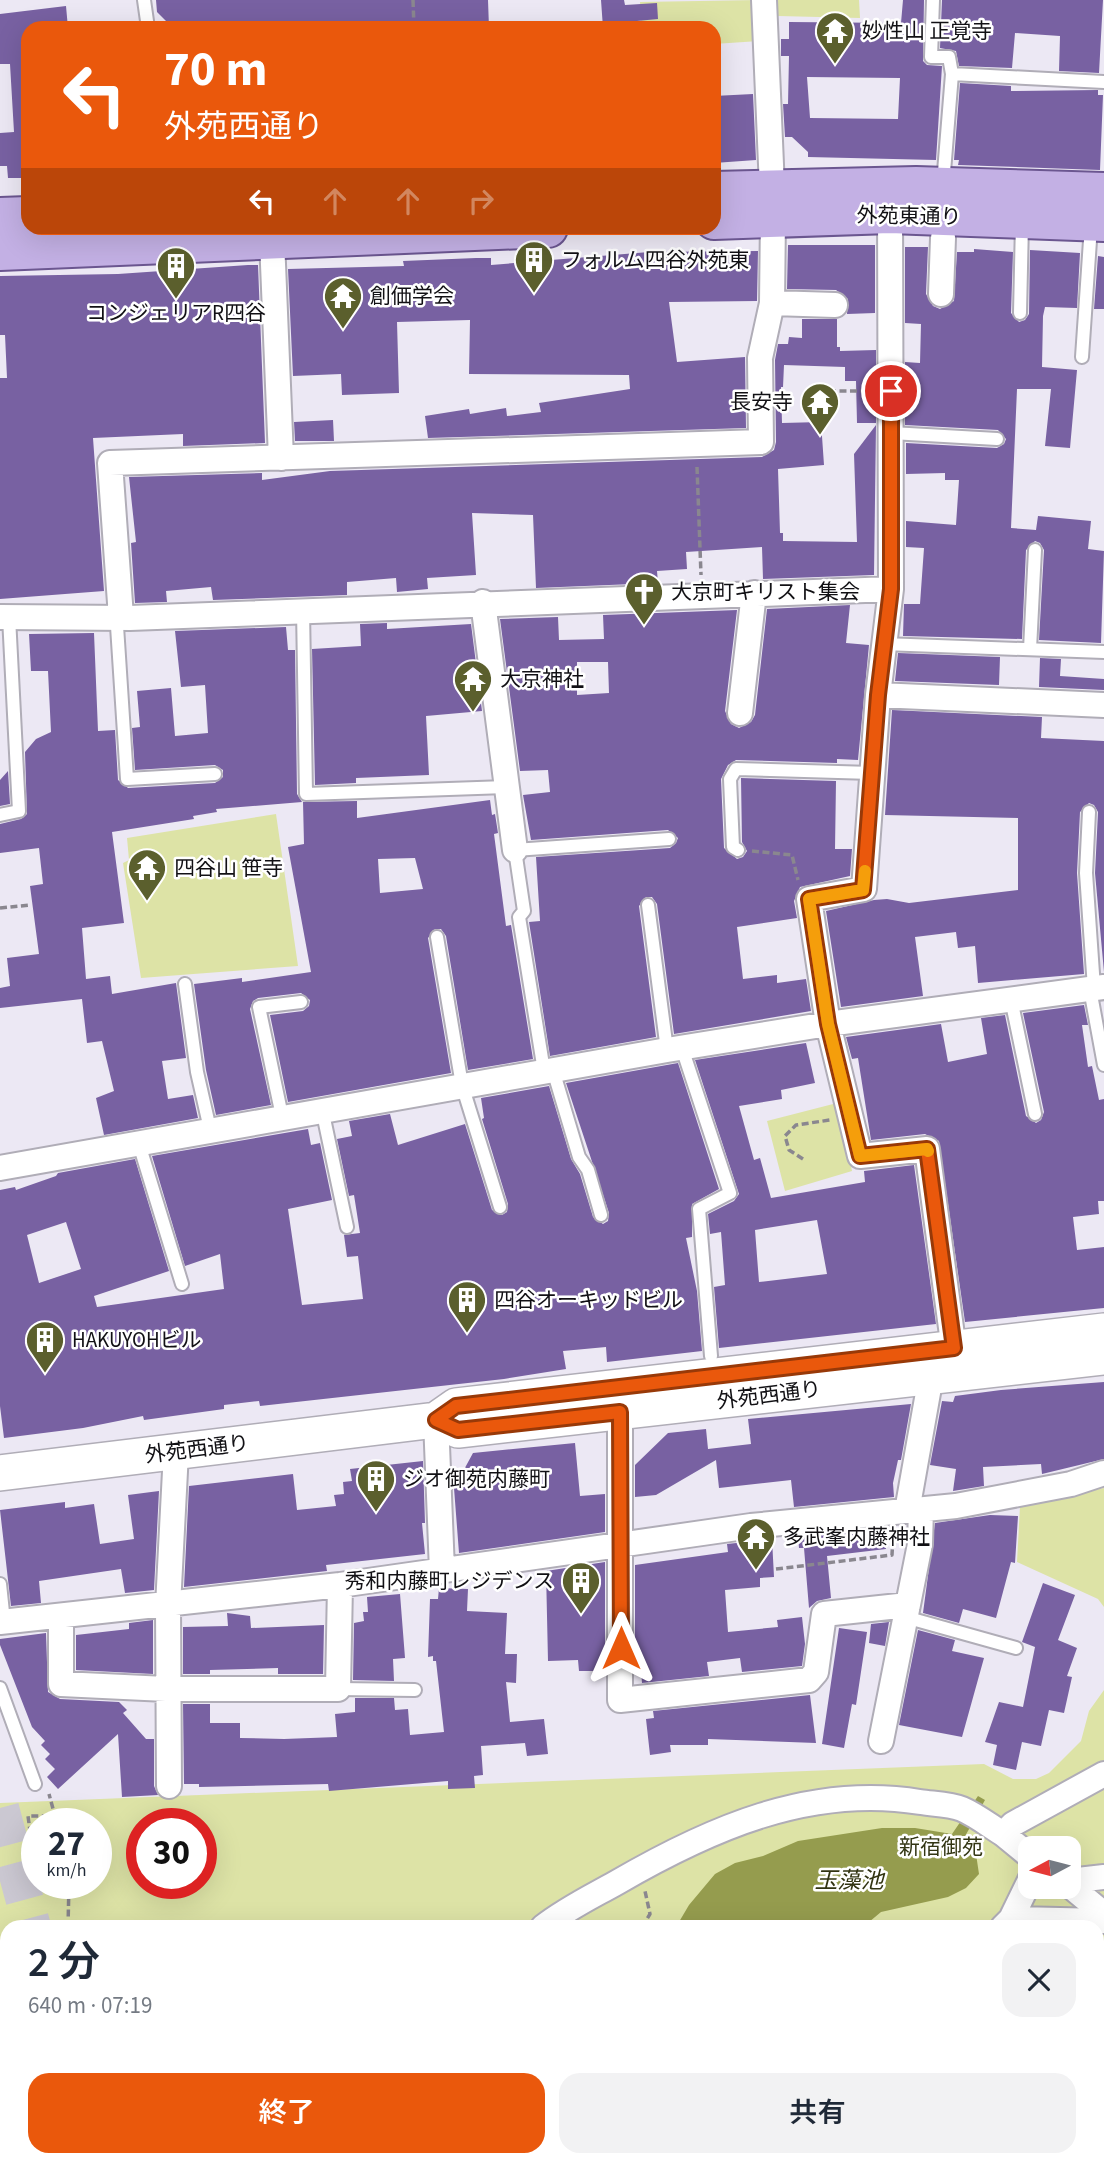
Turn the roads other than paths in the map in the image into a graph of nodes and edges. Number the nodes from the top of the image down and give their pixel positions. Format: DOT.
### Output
graph roads {
  1 [pos="144,0"];
  2 [pos="764,0"];
  3 [pos="933,0"];
  4 [pos="147,21"];
  5 [pos="952,74"];
  6 [pos="1104,82"];
  7 [pos="943,186"];
  8 [pos="721,192"];
  9 [pos="890,200"];
  10 [pos="772,203"];
  11 [pos="1100,212"];
  12 [pos="21,216"];
  13 [pos="0,217"];
  14 [pos="721,218"];
  15 [pos="1023,219"];
  16 [pos="387,235"];
  17 [pos="943,238"];
  18 [pos="272,240"];
  19 [pos="0,251"];
  20 [pos="941,294"];
  21 [pos="772,303"];
  22 [pos="835,305"];
  23 [pos="1020,313"];
  24 [pos="1082,357"];
  25 [pos="891,433"];
  26 [pos="998,439"];
  27 [pos="281,458"];
  28 [pos="1035,550"];
  29 [pos="891,589"];
  30 [pos="754,593"];
  31 [pos="483,602"];
  32 [pos="303,609"];
  33 [pos="5,617"];
  34 [pos="121,617"];
  35 [pos="883,644"];
  36 [pos="1030,649"];
  37 [pos="1104,652"];
  38 [pos="878,695"];
  39 [pos="1104,705"];
  40 [pos="740,713"];
  41 [pos="872,773"];
  42 [pos="215,774"];
  43 [pos="506,787"];
  44 [pos="1089,812"];
  45 [pos="0,815"];
  46 [pos="669,839"];
  47 [pos="515,850"];
  48 [pos="738,850"];
  49 [pos="648,905"];
  50 [pos="438,937"];
  51 [pos="185,984"];
  52 [pos="1096,988"];
  53 [pos="1011,999"];
  54 [pos="301,1002"];
  55 [pos="828,1024"];
  56 [pos="675,1049"];
  57 [pos="1104,1065"];
  58 [pos="548,1071"];
  59 [pos="462,1085"];
  60 [pos="322,1109"];
  61 [pos="1035,1114"];
  62 [pos="282,1116"];
  63 [pos="210,1129"];
  64 [pos="139,1144"];
  65 [pos="0,1168"];
  66 [pos="500,1207"];
  67 [pos="601,1214"];
  68 [pos="347,1227"];
  69 [pos="182,1284"];
  70 [pos="1104,1331"];
  71 [pos="711,1356"];
  72 [pos="1104,1357"];
  73 [pos="948,1366"];
  74 [pos="620,1412"];
  75 [pos="436,1420"];
  76 [pos="176,1452"];
  77 [pos="0,1473"];
  78 [pos="1102,1476"];
  79 [pos="908,1511"];
  80 [pos="621,1544"];
  81 [pos="442,1571"];
  82 [pos="0,1584"];
  83 [pos="340,1585"];
  84 [pos="168,1606"];
  85 [pos="906,1611"];
  86 [pos="61,1617"];
  87 [pos="2,1622"];
  88 [pos="1016,1648"];
  89 [pos="0,1688"];
  90 [pos="166,1689"];
  91 [pos="338,1689"];
  92 [pos="415,1690"];
  93 [pos="881,1741"];
  94 [pos="1104,1774"];
  95 [pos="35,1784"];
  96 [pos="169,1786"];
  97 [pos="1003,1834"];
  98 [pos="1018,1846"];
  99 [pos="1104,1877"];
  100 [pos="1082,1881"];
  101 [pos="1082,1895"];
  102 [pos="1020,1899"];
  103 [pos="1104,1914"];
  104 [pos="552,1920"];
  105 [pos="1009,1920"];
  1 -- 4 [label="lane"];
  2 -- 10 [label="street"];
  3 -- 5 [label="lane"];
  5 -- 6 [label="lane"];
  5 -- 7 [label="lane"];
  7 -- 9 [label="main road, 外苑東通り"];
  7 -- 11 [label="main road, 外苑東通り"];
  8 -- 10 [label="main road, 外苑東通り"];
  9 -- 10 [label="main road, 外苑東通り"];
  9 -- 15 [label="main road, 外苑東通り"];
  9 -- 25 [label="street"];
  10 -- 14 [label="main road, 外苑東通り"];
  10 -- 21 [label="street"];
  11 -- 15 [label="main road, 外苑東通り"];
  11 -- 24 [label="lane"];
  12 -- 13 [label="main road"];
  15 -- 23 [label="lane"];
  16 -- 18 [label="main road"];
  17 -- 20 [label="street"];
  18 -- 19 [label="main road"];
  18 -- 27 [label="street"];
  21 -- 22 [label="street"];
  21 -- 27 [label="street"];
  25 -- 26 [label="lane"];
  25 -- 29 [label="street"];
  27 -- 34 [label="street"];
  28 -- 36 [label="lane"];
  29 -- 30 [label="street"];
  29 -- 35 [label="street"];
  30 -- 31 [label="street"];
  30 -- 40 [label="street"];
  31 -- 32 [label="street"];
  31 -- 43 [label="street"];
  32 -- 34 [label="street"];
  32 -- 43 [label="lane"];
  33 -- 34 [label="street"];
  33 -- 45 [label="lane"];
  34 -- 42 [label="lane"];
  35 -- 36 [label="lane"];
  35 -- 38 [label="street"];
  36 -- 37 [label="lane"];
  38 -- 39 [label="street"];
  38 -- 41 [label="street"];
  41 -- 48 [label="lane"];
  41 -- 55 [label="street"];
  43 -- 47 [label="street"];
  44 -- 52 [label="lane"];
  46 -- 47 [label="lane"];
  47 -- 58 [label="lane"];
  49 -- 56 [label="lane"];
  50 -- 59 [label="lane"];
  51 -- 63 [label="lane"];
  52 -- 53 [label="street"];
  52 -- 57 [label="lane"];
  53 -- 55 [label="street"];
  53 -- 61 [label="lane"];
  54 -- 62 [label="lane"];
  55 -- 56 [label="street"];
  55 -- 73 [label="street"];
  56 -- 58 [label="street"];
  56 -- 71 [label="lane"];
  58 -- 59 [label="street"];
  58 -- 67 [label="lane"];
  59 -- 60 [label="street"];
  59 -- 66 [label="lane"];
  60 -- 62 [label="street"];
  60 -- 68 [label="lane"];
  62 -- 63 [label="street"];
  63 -- 64 [label="street"];
  64 -- 65 [label="street"];
  64 -- 69 [label="lane"];
  70 -- 73 [label="main road, 外苑西通り"];
  72 -- 73 [label="main road, 外苑西通り"];
  73 -- 74 [label="main road, 外苑西通り"];
  73 -- 75 [label="main road, 外苑西通り"];
  73 -- 79 [label="street"];
  74 -- 75 [label="main road, 外苑西通り"];
  74 -- 80 [label="street"];
  75 -- 76 [label="main road, 外苑西通り"];
  75 -- 81 [label="street"];
  76 -- 77 [label="main road, 外苑西通り"];
  76 -- 84 [label="street"];
  78 -- 79 [label="street"];
  79 -- 80 [label="street"];
  79 -- 85 [label="street"];
  80 -- 81 [label="street"];
  80 -- 85 [label="street"];
  81 -- 83 [label="street"];
  82 -- 87 [label="lane"];
  83 -- 84 [label="street"];
  83 -- 91 [label="street"];
  84 -- 86 [label="street"];
  84 -- 90 [label="street"];
  85 -- 88 [label="lane"];
  85 -- 93 [label="street"];
  86 -- 87 [label="street"];
  86 -- 90 [label="street"];
  89 -- 95 [label="lane"];
  90 -- 91 [label="street"];
  90 -- 96 [label="street"];
  91 -- 92 [label="lane"];
  94 -- 97 [label="street"];
  97 -- 98 [label="street"];
  97 -- 104 [label="street"];
  99 -- 100 [label="street"];
  101 -- 103 [label="street"];
  102 -- 105 [label="street"];
}
